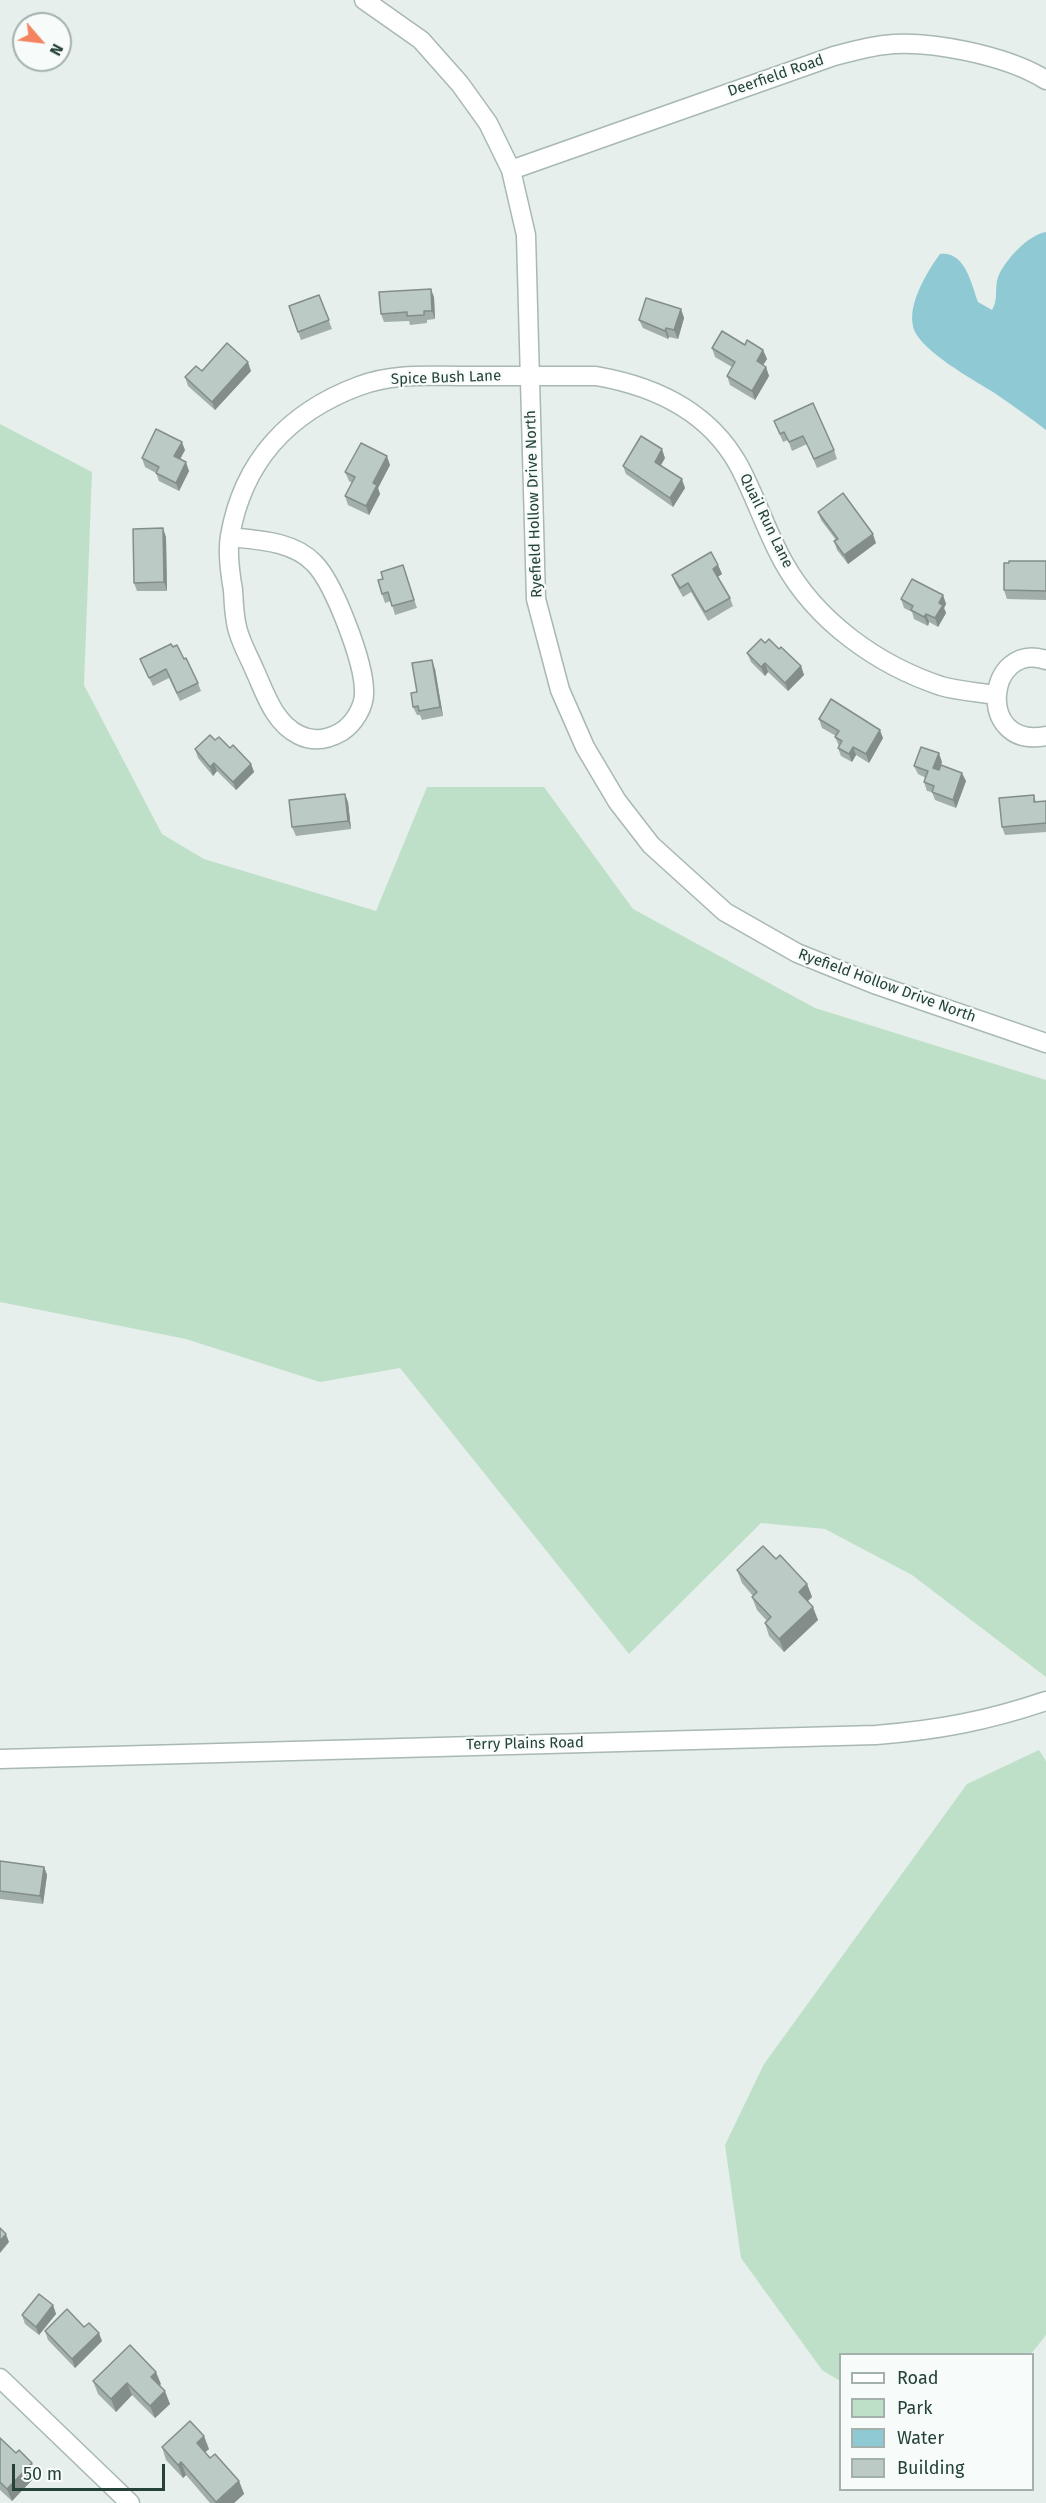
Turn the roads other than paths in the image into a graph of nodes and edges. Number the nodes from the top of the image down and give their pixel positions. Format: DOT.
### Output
graph roads {
  1 [pos="364,0"];
  2 [pos="1046,80"];
  3 [pos="512,170"];
  4 [pos="529,376"];
  5 [pos="230,537"];
  6 [pos="1046,660"];
  7 [pos="995,695"];
  8 [pos="1046,736"];
  9 [pos="1046,1043"];
  10 [pos="1046,1701"];
  11 [pos="0,1759"];
  12 [pos="0,2378"];
  13 [pos="130,2503"];
  1 -- 3 [label="street, Ryefield Hollow Drive North"];
  2 -- 3 [label="street, Deerfield Road"];
  3 -- 4 [label="street, Ryefield Hollow Drive North"];
  4 -- 5 [label="street, Spice Bush Lane"];
  4 -- 7 [label="street, Quail Run Lane"];
  4 -- 9 [label="street, Ryefield Hollow Drive North"];
  5 -- 5 [label="street, Spice Bush Lane"];
  6 -- 7 [label="street"];
  7 -- 8 [label="street"];
  10 -- 11 [label="street, Terry Plains Road"];
  12 -- 13 [label="street"];
}
